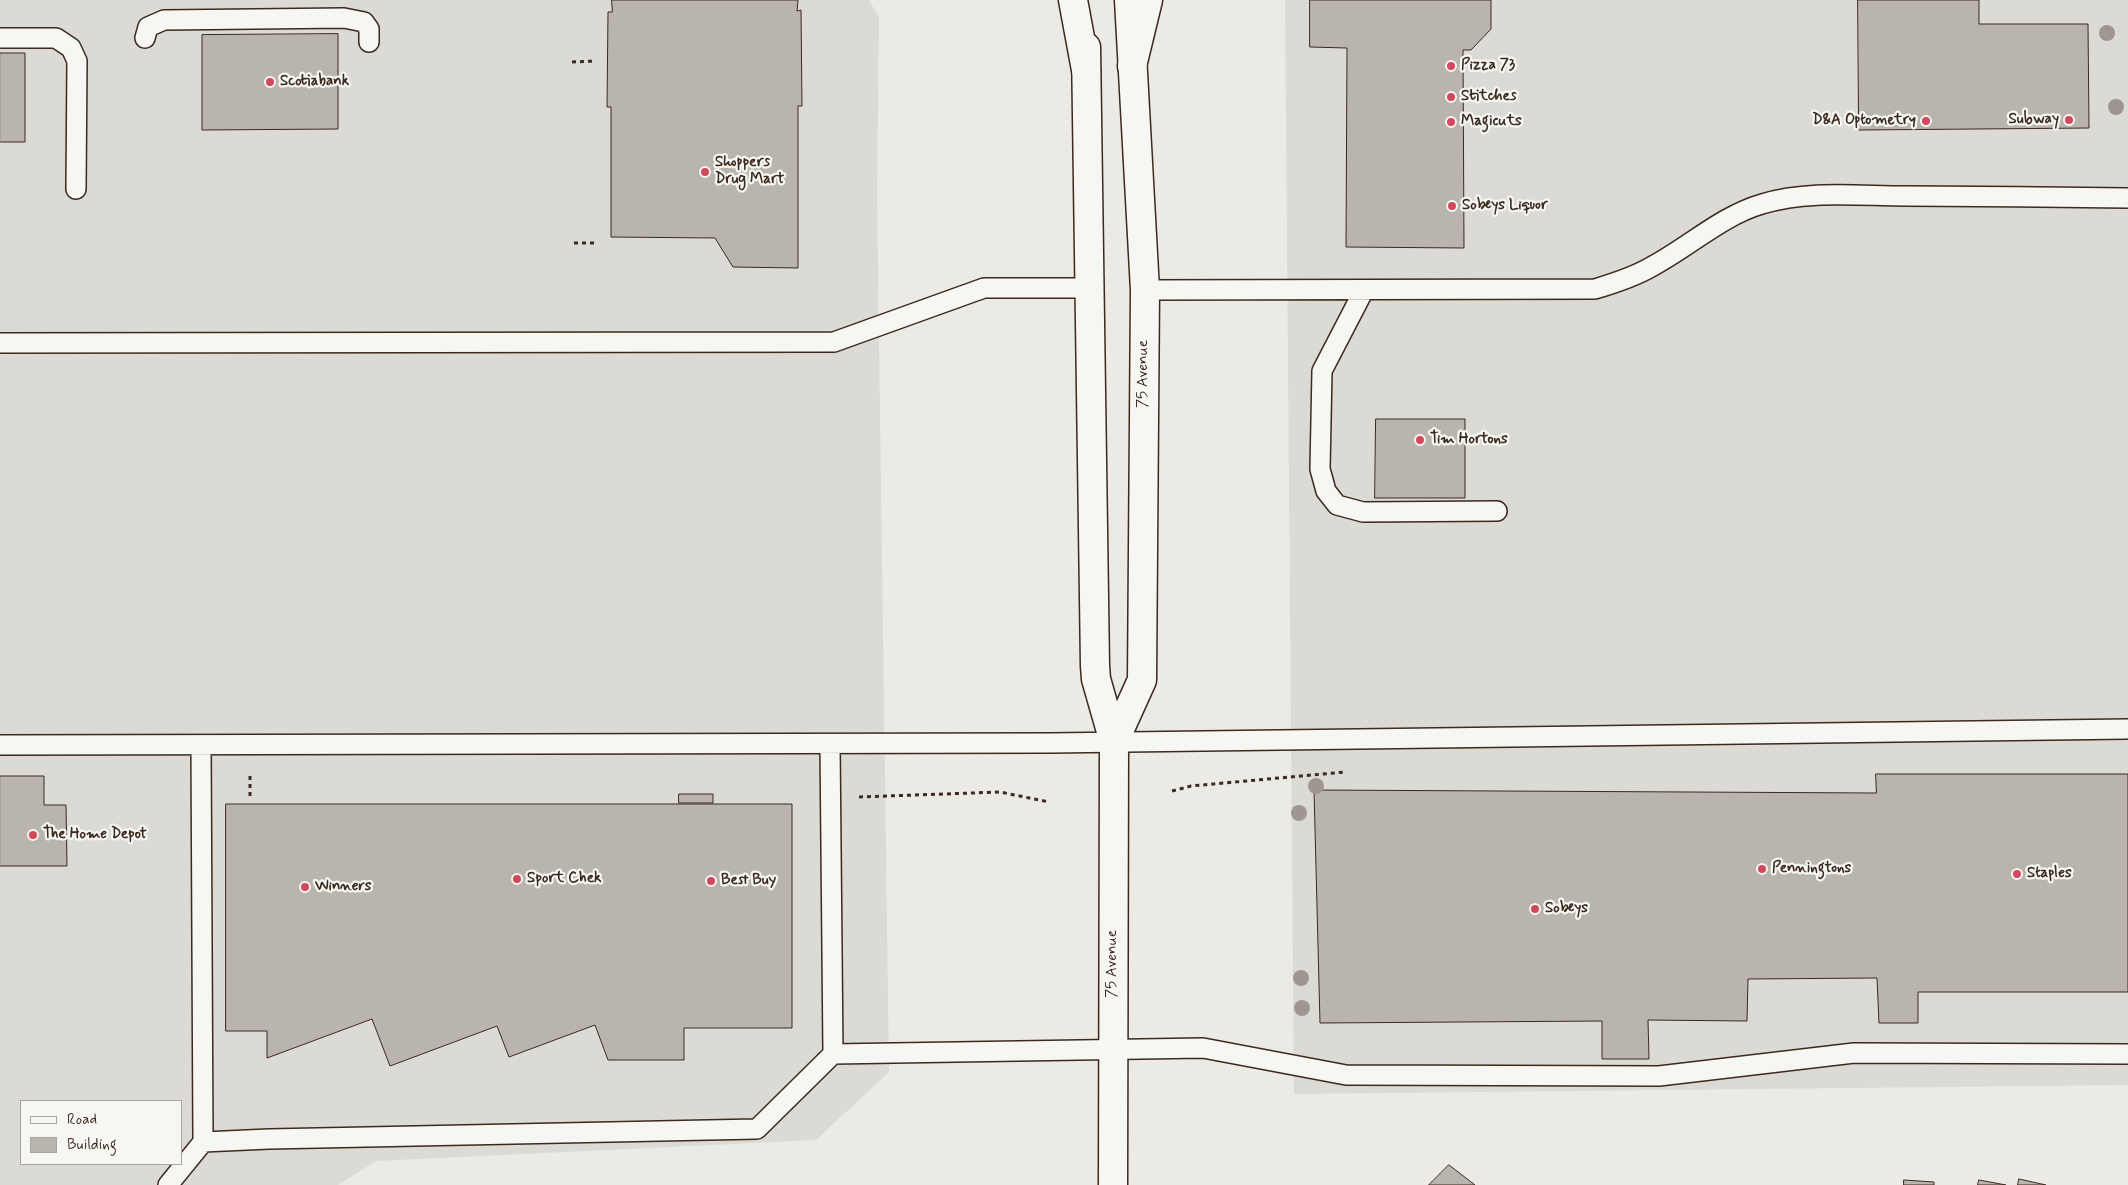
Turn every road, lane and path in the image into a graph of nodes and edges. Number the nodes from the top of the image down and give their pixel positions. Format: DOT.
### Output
graph roads {
  1 [pos="1073,0"];
  2 [pos="1085,0"];
  3 [pos="1130,0"];
  4 [pos="1148,0"];
  5 [pos="0,38"];
  6 [pos="145,38"];
  7 [pos="370,42"];
  8 [pos="595,61"];
  9 [pos="572,62"];
  10 [pos="1132,66"];
  11 [pos="1086,70"];
  12 [pos="76,189"];
  13 [pos="2128,198"];
  14 [pos="574,243"];
  15 [pos="597,243"];
  16 [pos="1088,288"];
  17 [pos="1145,290"];
  18 [pos="1364,290"];
  19 [pos="0,343"];
  20 [pos="1497,511"];
  21 [pos="2128,729"];
  22 [pos="1114,742"];
  23 [pos="830,744"];
  24 [pos="0,745"];
  25 [pos="201,745"];
  26 [pos="1345,772"];
  27 [pos="1172,791"];
  28 [pos="859,797"];
  29 [pos="1049,802"];
  30 [pos="1113,1048"];
  31 [pos="833,1054"];
  32 [pos="2128,1054"];
  33 [pos="203,1142"];
  34 [pos="168,1185"];
  35 [pos="1114,1185"];
  1 -- 11 [label="main road"];
  2 -- 11 [label="main road, 75 Avenue"];
  3 -- 10 [label="main road, 75 Avenue"];
  4 -- 10 [label="main road"];
  5 -- 12 [label="lane"];
  6 -- 7 [label="lane"];
  8 -- 9 [label="path"];
  10 -- 17 [label="main road, 75 Avenue"];
  11 -- 16 [label="main road, 75 Avenue"];
  13 -- 18 [label="lane"];
  14 -- 15 [label="path"];
  16 -- 19 [label="lane"];
  16 -- 22 [label="main road, 75 Avenue"];
  17 -- 18 [label="lane"];
  17 -- 22 [label="main road, 75 Avenue"];
  18 -- 20 [label="lane"];
  21 -- 22 [label="lane"];
  22 -- 23 [label="lane"];
  22 -- 30 [label="main road, 75 Avenue"];
  23 -- 25 [label="lane"];
  23 -- 31 [label="lane"];
  24 -- 25 [label="lane"];
  25 -- 33 [label="lane"];
  26 -- 27 [label="path"];
  28 -- 29 [label="path"];
  30 -- 31 [label="lane"];
  30 -- 32 [label="lane"];
  30 -- 35 [label="main road, 75 Avenue"];
  31 -- 33 [label="lane"];
  33 -- 34 [label="lane"];
}
